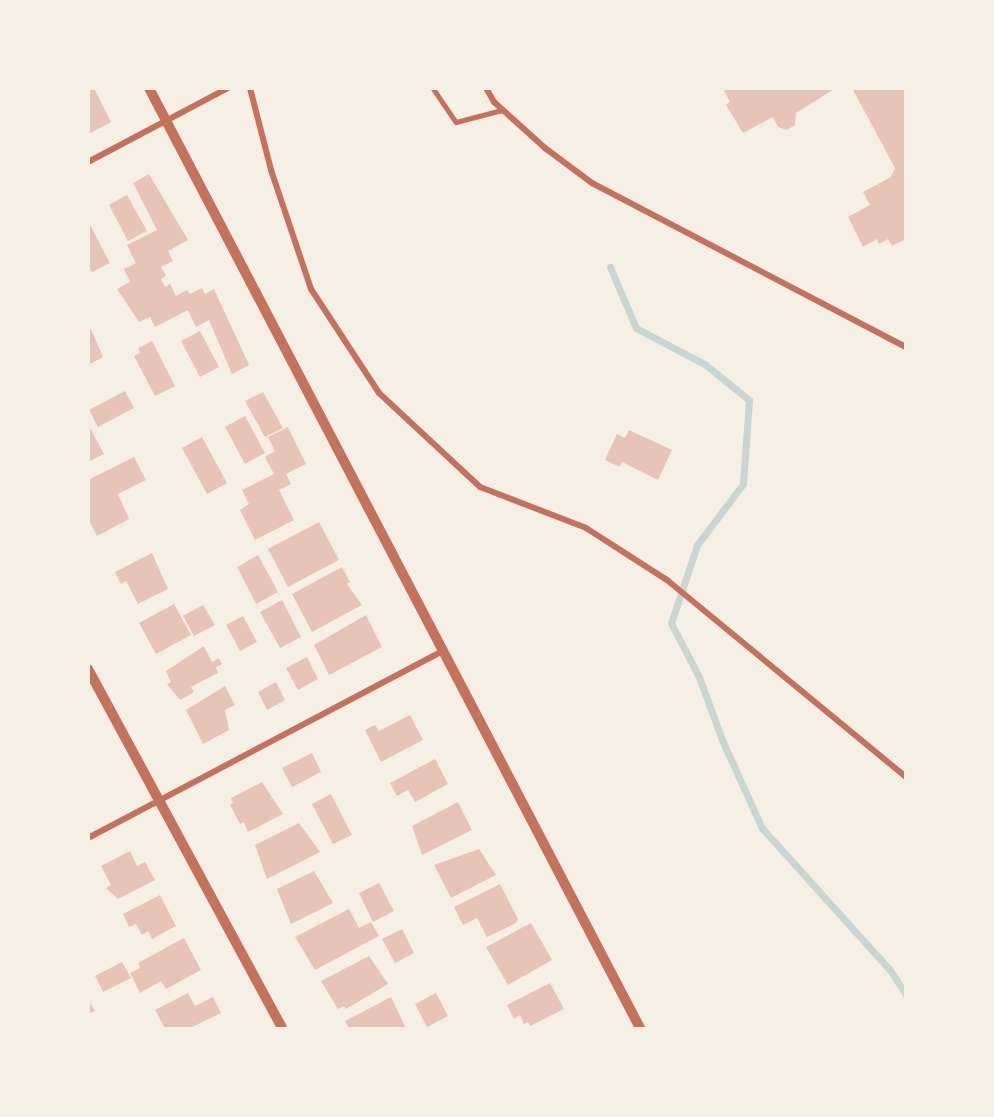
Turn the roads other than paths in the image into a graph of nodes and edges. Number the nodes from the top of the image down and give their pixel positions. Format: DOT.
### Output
graph roads {
  1 [pos="149,88"];
  2 [pos="228,88"];
  3 [pos="250,88"];
  4 [pos="433,88"];
  5 [pos="486,88"];
  6 [pos="502,110"];
  7 [pos="166,121"];
  8 [pos="88,162"];
  9 [pos="906,347"];
  10 [pos="443,651"];
  11 [pos="88,669"];
  12 [pos="906,777"];
  13 [pos="158,802"];
  14 [pos="88,838"];
  15 [pos="282,1029"];
  16 [pos="640,1029"];
  1 -- 7 [label="street"];
  2 -- 7 [label="street"];
  3 -- 12 [label="street"];
  4 -- 6 [label="lane"];
  5 -- 6 [label="street"];
  6 -- 9 [label="street"];
  7 -- 8 [label="street"];
  7 -- 10 [label="street"];
  10 -- 13 [label="street"];
  10 -- 16 [label="street"];
  11 -- 13 [label="street"];
  13 -- 14 [label="street"];
  13 -- 15 [label="street"];
}
